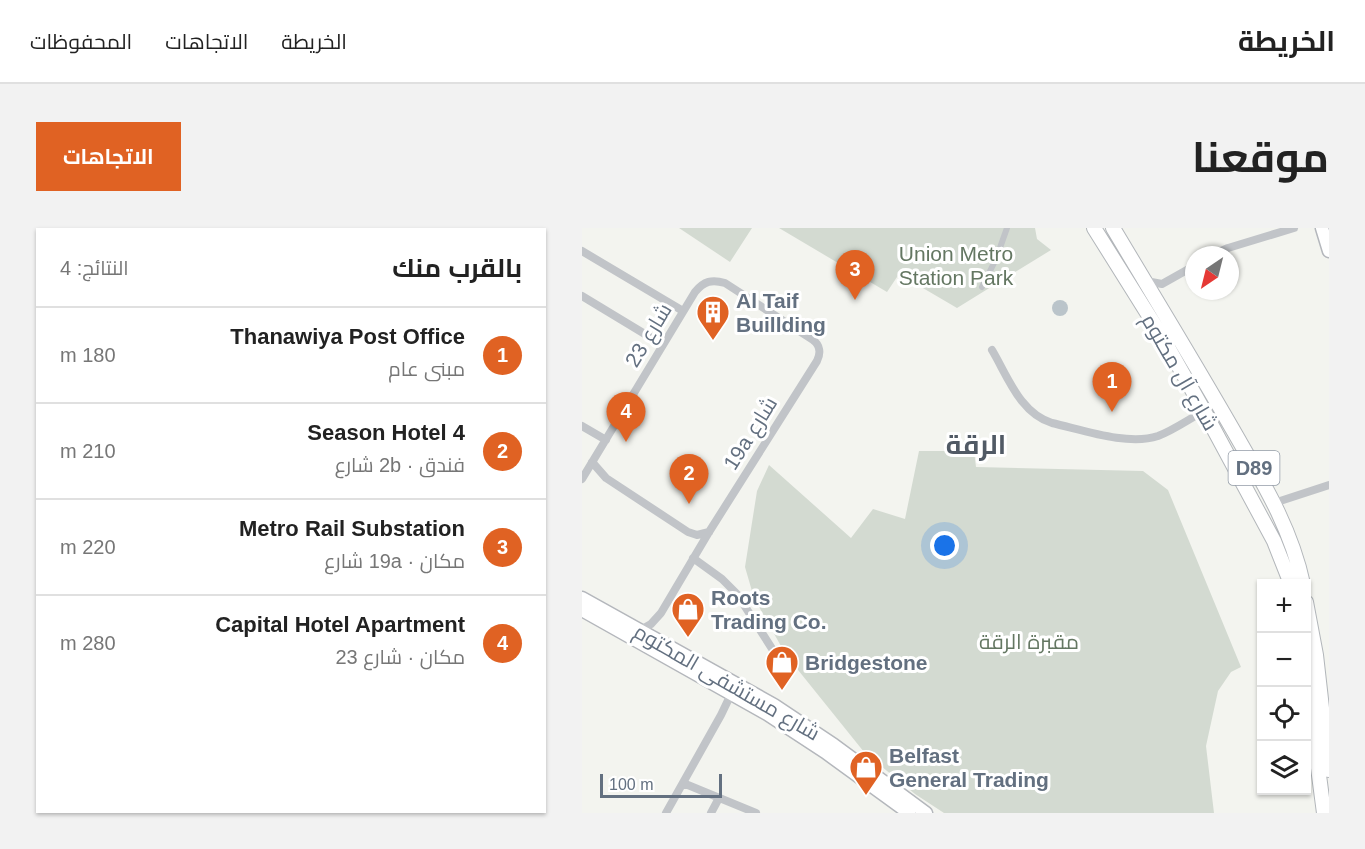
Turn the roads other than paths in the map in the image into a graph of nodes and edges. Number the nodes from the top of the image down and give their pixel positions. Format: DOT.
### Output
graph roads {
  1 [pos="1007,228"];
  2 [pos="1094,228"];
  3 [pos="1113,228"];
  4 [pos="1294,228"];
  5 [pos="1326,234"];
  6 [pos="1235,246"];
  7 [pos="582,251"];
  8 [pos="1329,251"];
  9 [pos="982,253"];
  10 [pos="996,259"];
  11 [pos="1185,271"];
  12 [pos="1145,280"];
  13 [pos="982,287"];
  14 [pos="582,296"];
  15 [pos="683,311"];
  16 [pos="1173,327"];
  17 [pos="1161,335"];
  18 [pos="813,340"];
  19 [pos="663,345"];
  20 [pos="992,350"];
  21 [pos="1204,411"];
  22 [pos="582,426"];
  23 [pos="606,440"];
  24 [pos="592,462"];
  25 [pos="582,479"];
  26 [pos="1329,485"];
  27 [pos="1274,503"];
  28 [pos="709,532"];
  29 [pos="693,558"];
  30 [pos="1289,579"];
  31 [pos="1302,579"];
  32 [pos="582,598"];
  33 [pos="582,610"];
  34 [pos="1311,621"];
  35 [pos="639,631"];
  36 [pos="778,658"];
  37 [pos="1307,687"];
  38 [pos="736,692"];
  39 [pos="1329,770"];
  40 [pos="683,783"];
  41 [pos="719,798"];
  42 [pos="895,808"];
  43 [pos="666,813"];
  44 [pos="711,813"];
  45 [pos="756,813"];
  46 [pos="909,813"];
  47 [pos="926,813"];
  48 [pos="1324,813"];
  1 -- 10 [label="street"];
  2 -- 17 [label="main road, شارع آل مكتوم / D89"];
  3 -- 12 [label="main road, شارع آل مكتوم / D89"];
  4 -- 6 [label="street"];
  5 -- 8 [label="main road"];
  7 -- 15 [label="street"];
  9 -- 10 [label="street"];
  10 -- 13 [label="street"];
  11 -- 12 [label="street"];
  12 -- 16 [label="main road, شارع آل مكتوم / D89"];
  14 -- 19 [label="street"];
  15 -- 18 [label="street, شارع 23"];
  15 -- 19 [label="street, شارع 23"];
  16 -- 17 [label="main road"];
  16 -- 27 [label="main road, شارع آل مكتوم / D89"];
  17 -- 21 [label="main road, شارع آل مكتوم / D89"];
  18 -- 28 [label="street, 19a شارع"];
  19 -- 23 [label="street, شارع 23"];
  20 -- 21 [label="street"];
  21 -- 27 [label="main road"];
  21 -- 30 [label="main road, شارع آل مكتوم / D89"];
  22 -- 23 [label="street"];
  23 -- 24 [label="street, شارع 23"];
  24 -- 25 [label="street, شارع 23"];
  24 -- 28 [label="street"];
  26 -- 27 [label="street"];
  27 -- 31 [label="main road, شارع آل مكتوم / D89"];
  28 -- 29 [label="street, 19a شارع"];
  29 -- 35 [label="street, 19a شارع"];
  29 -- 36 [label="street"];
  32 -- 35 [label="main road, شارع مستشفى المكتوم"];
  33 -- 38 [label="main road, شارع مستشفى المكتوم"];
  34 -- 39 [label="main road"];
  35 -- 38 [label="main road, شارع مستشفى المكتوم"];
  37 -- 48 [label="main road"];
  38 -- 40 [label="street"];
  38 -- 42 [label="main road, شارع مستشفى المكتوم"];
  38 -- 47 [label="main road, شارع مستشفى المكتوم"];
  40 -- 41 [label="street"];
  40 -- 43 [label="street"];
  41 -- 44 [label="street"];
  41 -- 45 [label="street"];
  42 -- 46 [label="main road, شارع مستشفى المكتوم"];
}
